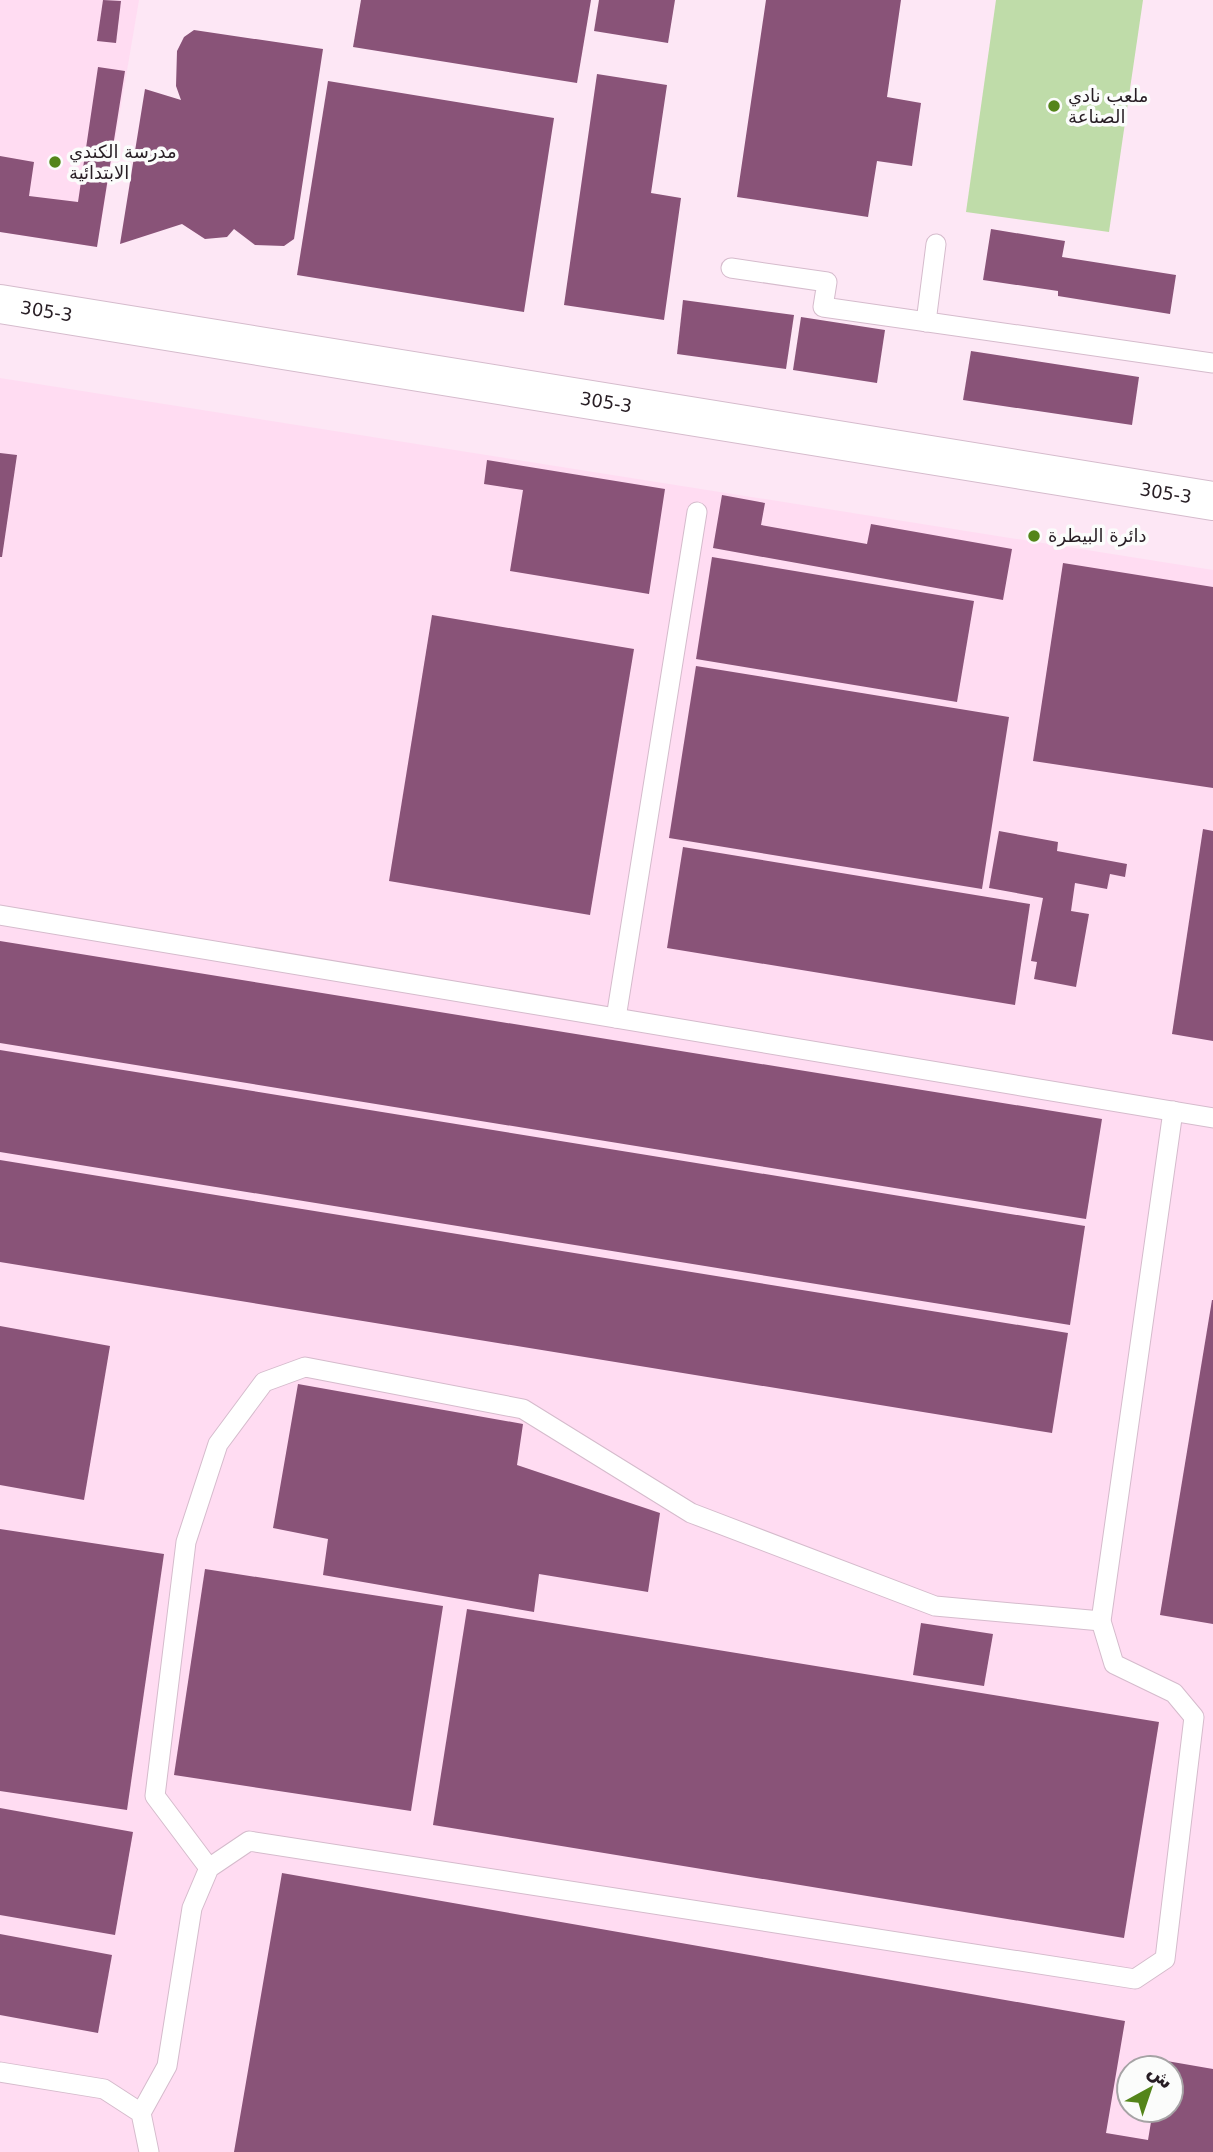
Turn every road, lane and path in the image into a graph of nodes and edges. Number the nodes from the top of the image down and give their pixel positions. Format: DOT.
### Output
graph roads {
  1 [pos="936,244"];
  2 [pos="731,268"];
  3 [pos="0,304"];
  4 [pos="926,322"];
  5 [pos="1213,363"];
  6 [pos="1213,501"];
  7 [pos="697,512"];
  8 [pos="0,915"];
  9 [pos="616,1018"];
  10 [pos="1173,1111"];
  11 [pos="1213,1118"];
  12 [pos="1101,1622"];
  13 [pos="209,1868"];
  14 [pos="0,2072"];
  15 [pos="141,2113"];
  16 [pos="149,2152"];
  1 -- 4 [label="lane"];
  2 -- 4 [label="lane"];
  3 -- 6 [label="street, 305-3"];
  4 -- 5 [label="lane"];
  7 -- 9 [label="lane"];
  8 -- 9 [label="lane"];
  9 -- 10 [label="lane"];
  10 -- 11 [label="lane"];
  10 -- 12 [label="lane"];
  12 -- 13 [label="lane"];
  12 -- 13 [label="lane"];
  13 -- 15 [label="lane"];
  14 -- 15 [label="lane"];
  15 -- 16 [label="lane"];
}
